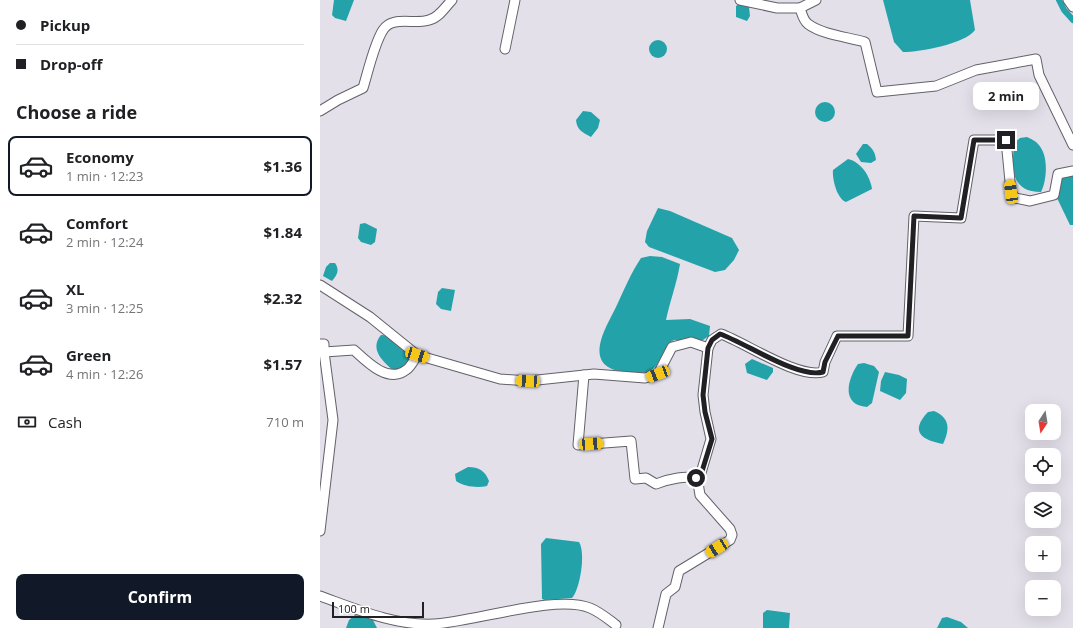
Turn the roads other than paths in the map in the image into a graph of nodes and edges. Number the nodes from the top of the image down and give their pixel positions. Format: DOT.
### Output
graph roads {
  1 [pos="452,0"];
  2 [pos="515,0"];
  3 [pos="740,0"];
  4 [pos="816,0"];
  5 [pos="1068,0"];
  6 [pos="1073,7"];
  7 [pos="800,8"];
  8 [pos="505,49"];
  9 [pos="320,111"];
  10 [pos="1073,145"];
  11 [pos="1073,171"];
  12 [pos="320,285"];
  13 [pos="322,348"];
  14 [pos="708,348"];
  15 [pos="417,355"];
  16 [pos="584,375"];
  17 [pos="699,481"];
  18 [pos="320,531"];
  19 [pos="320,596"];
  20 [pos="617,627"];
  21 [pos="658,628"];
  1 -- 9 [label="street"];
  2 -- 8 [label="street"];
  3 -- 7 [label="street"];
  4 -- 7 [label="street"];
  5 -- 6 [label="street"];
  7 -- 10 [label="street"];
  11 -- 14 [label="street"];
  12 -- 15 [label="street"];
  13 -- 15 [label="street"];
  13 -- 18 [label="street"];
  14 -- 16 [label="street"];
  14 -- 17 [label="street"];
  15 -- 16 [label="street"];
  16 -- 17 [label="street"];
  17 -- 21 [label="street"];
  19 -- 20 [label="street"];
}
